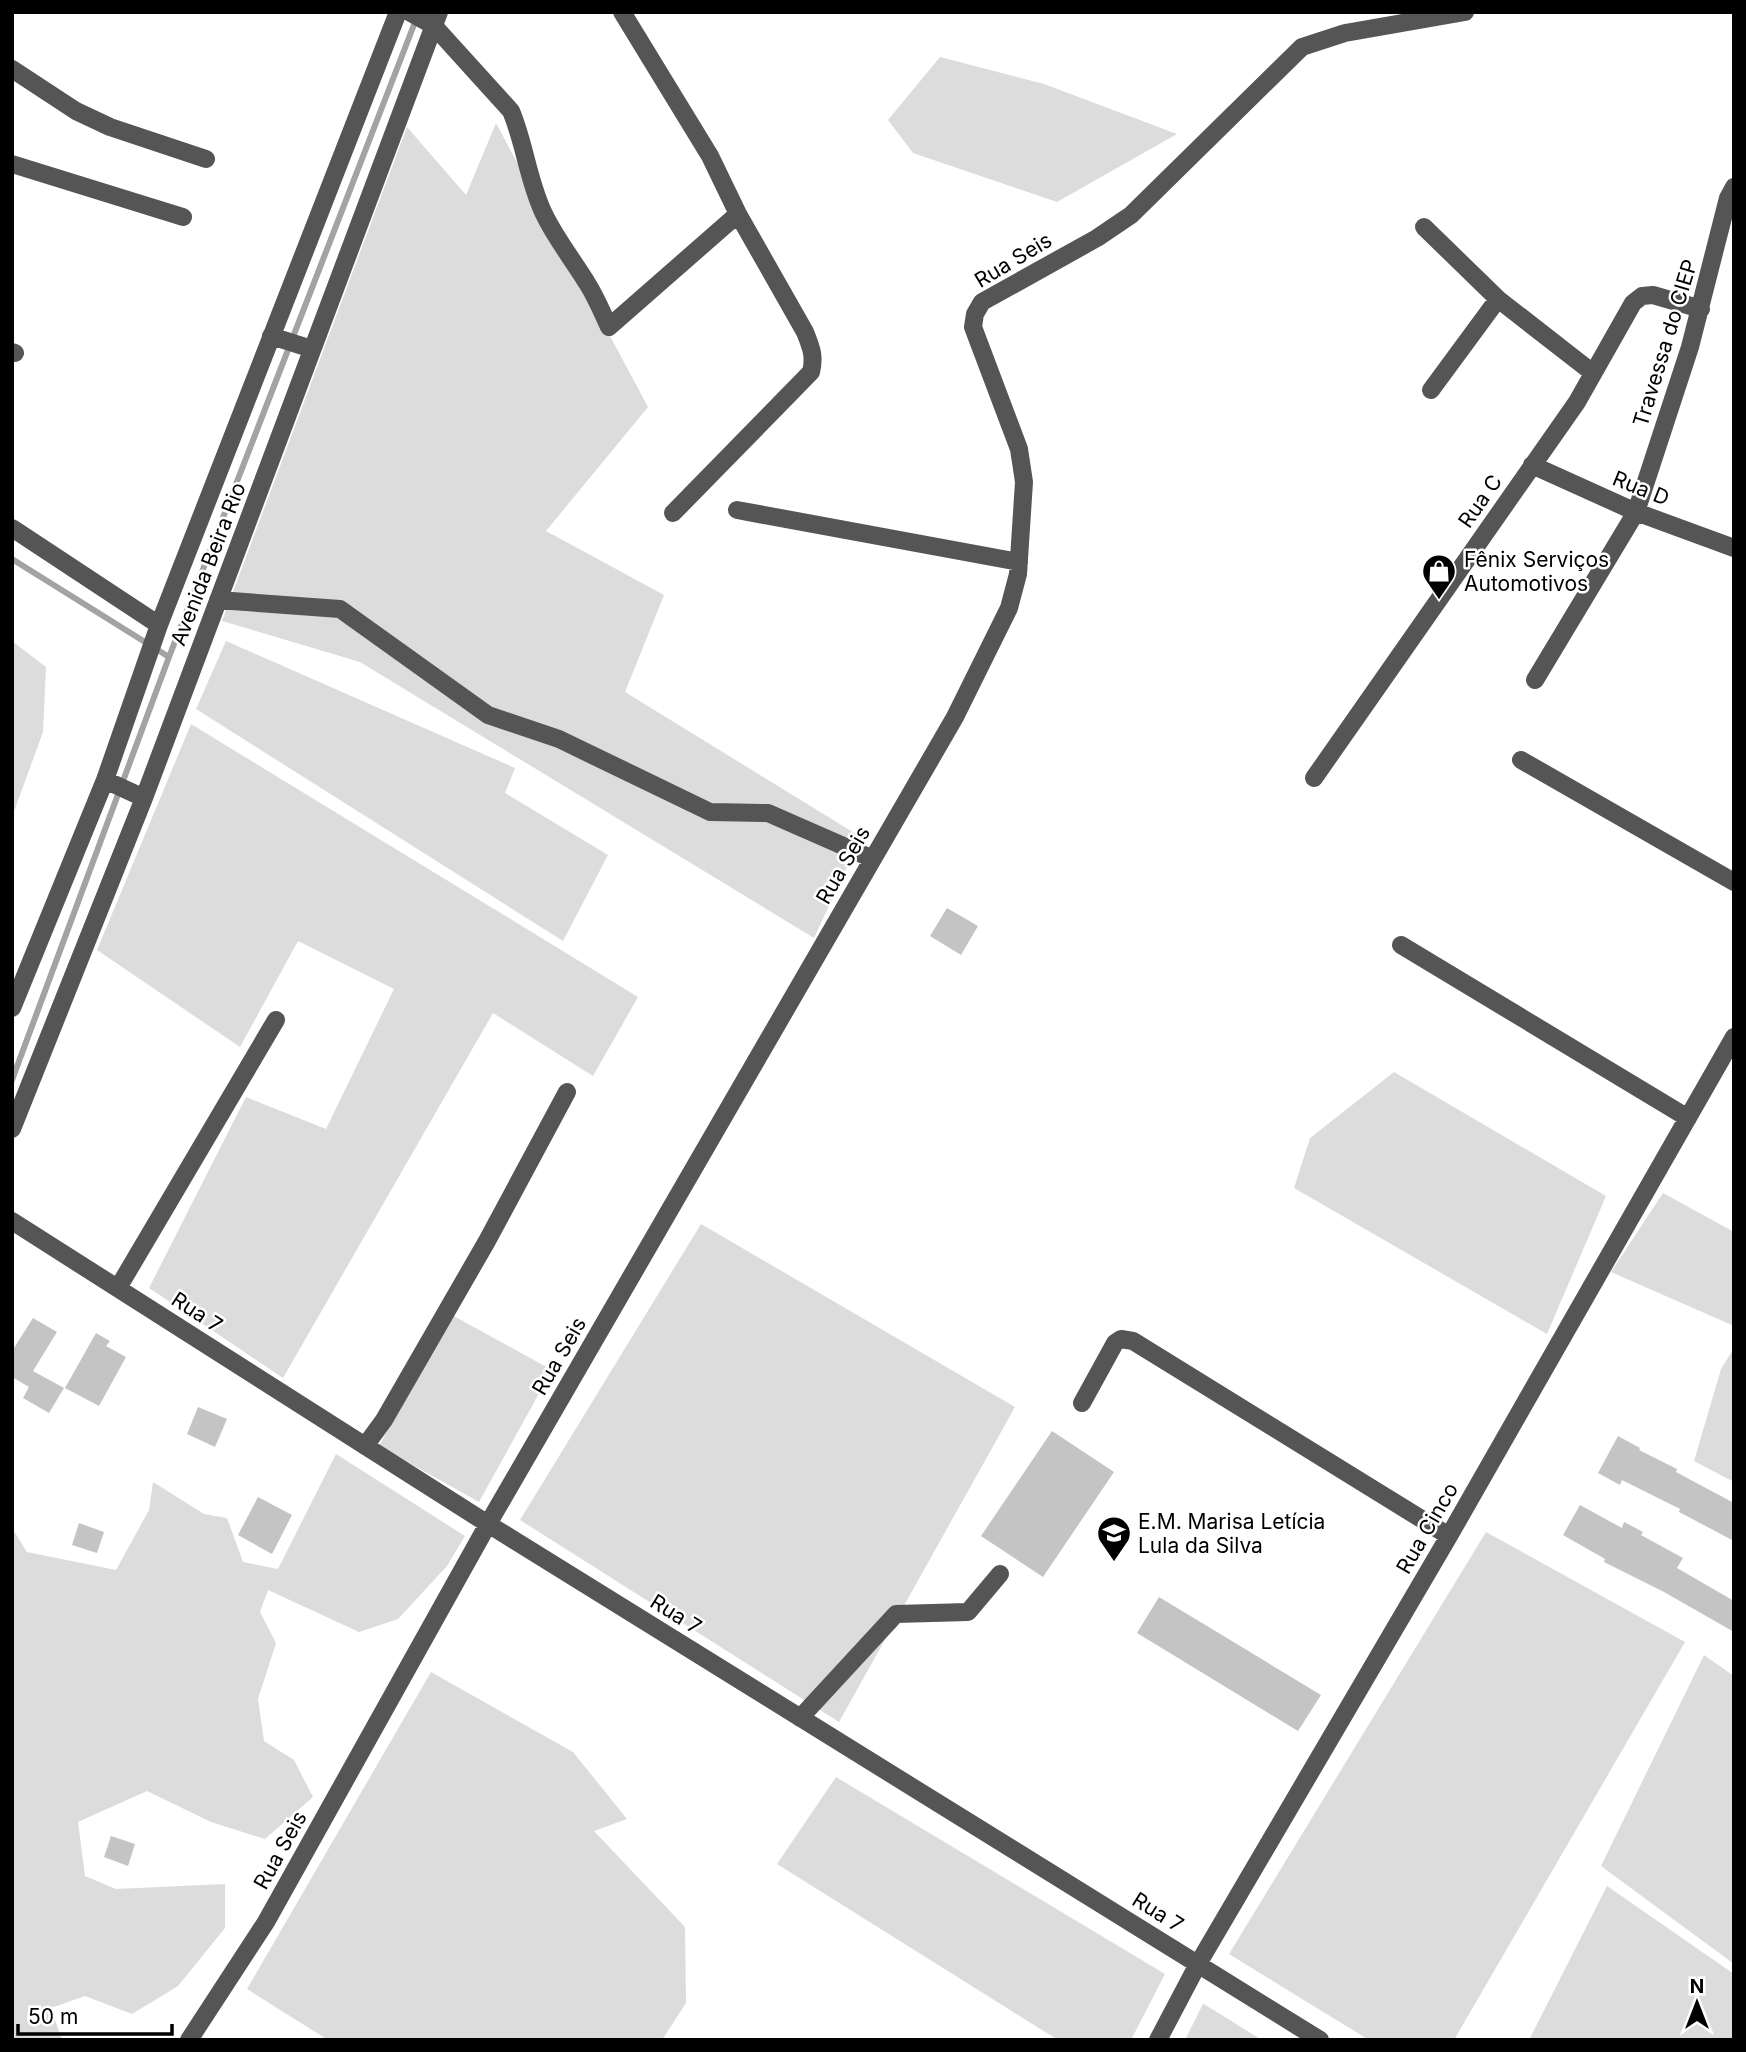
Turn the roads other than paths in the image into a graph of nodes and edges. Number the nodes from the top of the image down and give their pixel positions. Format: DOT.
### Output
graph roads {
  1 [pos="398,12"];
  2 [pos="409,12"];
  3 [pos="622,12"];
  4 [pos="1465,12"];
  5 [pos="433,20"];
  6 [pos="12,69"];
  7 [pos="206,159"];
  8 [pos="12,164"];
  9 [pos="1734,187"];
  10 [pos="738,214"];
  11 [pos="183,217"];
  12 [pos="1424,228"];
  13 [pos="1498,299"];
  14 [pos="1701,309"];
  15 [pos="276,338"];
  16 [pos="306,348"];
  17 [pos="1593,373"];
  18 [pos="1431,390"];
  19 [pos="1532,465"];
  20 [pos="737,510"];
  21 [pos="1636,512"];
  22 [pos="673,513"];
  23 [pos="12,528"];
  24 [pos="1734,548"];
  25 [pos="1019,562"];
  26 [pos="218,600"];
  27 [pos="157,631"];
  28 [pos="1535,680"];
  29 [pos="1521,760"];
  30 [pos="1314,778"];
  31 [pos="108,782"];
  32 [pos="137,795"];
  33 [pos="873,859"];
  34 [pos="1734,882"];
  35 [pos="1401,945"];
  36 [pos="12,1008"];
  37 [pos="276,1020"];
  38 [pos="1734,1037"];
  39 [pos="1727,1066"];
  40 [pos="567,1092"];
  41 [pos="1688,1118"];
  42 [pos="12,1129"];
  43 [pos="12,1221"];
  44 [pos="118,1288"];
  45 [pos="1082,1402"];
  46 [pos="365,1446"];
  47 [pos="488,1524"];
  48 [pos="1449,1536"];
  49 [pos="1000,1574"];
  50 [pos="800,1718"];
  51 [pos="1198,1964"];
  52 [pos="189,2040"];
  53 [pos="1158,2040"];
  54 [pos="1321,2040"];
  1 -- 15 [label="street, Avenida Beira Rio"];
  2 -- 5 [label="street"];
  3 -- 10 [label="street"];
  4 -- 25 [label="street, Rua Seis"];
  5 -- 10 [label="street"];
  5 -- 16 [label="street, Avenida Beira Rio"];
  6 -- 7 [label="street"];
  8 -- 11 [label="street"];
  9 -- 14 [label="street, Travessa do CIEP"];
  10 -- 22 [label="street"];
  12 -- 13 [label="street"];
  13 -- 17 [label="street"];
  13 -- 18 [label="street"];
  14 -- 17 [label="street, Rua C"];
  14 -- 21 [label="street, Travessa do CIEP"];
  15 -- 16 [label="street"];
  15 -- 27 [label="street, Avenida Beira Rio"];
  16 -- 26 [label="street, Avenida Beira Rio"];
  17 -- 19 [label="street, Rua C"];
  19 -- 21 [label="street, Rua D"];
  19 -- 30 [label="street, Rua C"];
  20 -- 25 [label="street"];
  21 -- 24 [label="street, Rua D"];
  21 -- 28 [label="street, Travessa do CIEP"];
  23 -- 27 [label="street"];
  25 -- 33 [label="street, Rua Seis"];
  26 -- 32 [label="street, Avenida Beira Rio"];
  26 -- 33 [label="street"];
  27 -- 31 [label="street, Avenida Beira Rio"];
  29 -- 34 [label="street"];
  31 -- 32 [label="street"];
  31 -- 36 [label="street, Avenida Beira Rio"];
  32 -- 42 [label="street, Avenida Beira Rio"];
  33 -- 47 [label="street, Rua Seis"];
  35 -- 41 [label="street"];
  37 -- 44 [label="street"];
  38 -- 39 [label="street, Rua Cinco"];
  39 -- 41 [label="street, Rua Cinco"];
  40 -- 46 [label="street"];
  41 -- 48 [label="street, Rua Cinco"];
  43 -- 44 [label="street, Rua 7"];
  44 -- 46 [label="street, Rua 7"];
  45 -- 48 [label="street"];
  46 -- 47 [label="street, Rua 7"];
  47 -- 50 [label="street, Rua 7"];
  47 -- 52 [label="street, Rua Seis"];
  48 -- 51 [label="street, Rua Cinco"];
  49 -- 50 [label="street"];
  50 -- 51 [label="street, Rua 7"];
  51 -- 53 [label="street, Rua Cinco"];
  51 -- 54 [label="street, Rua 7"];
}
